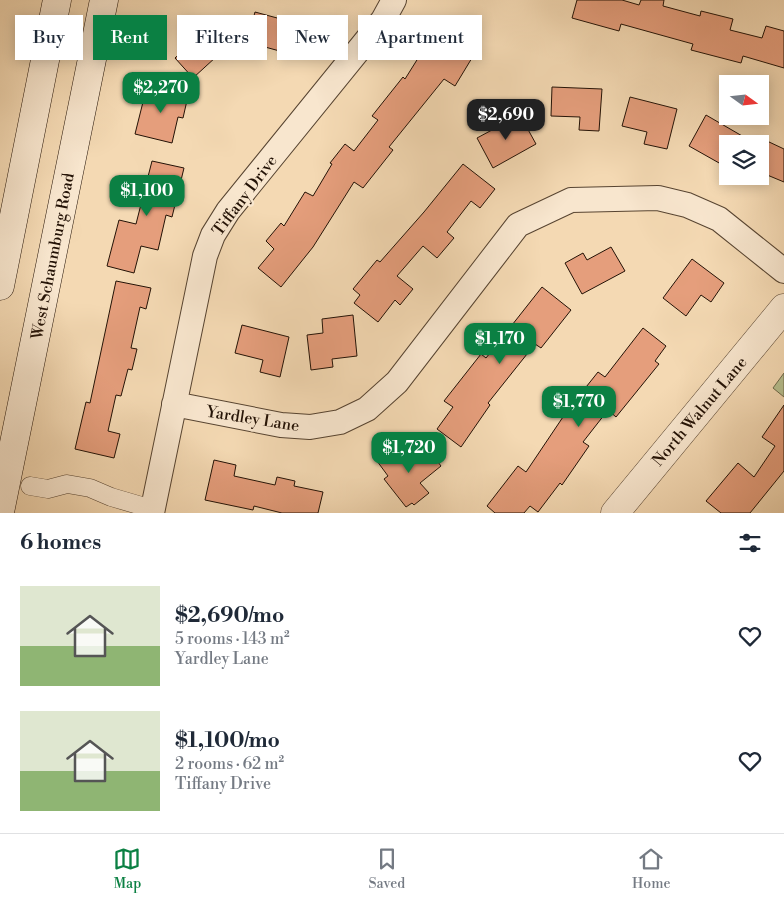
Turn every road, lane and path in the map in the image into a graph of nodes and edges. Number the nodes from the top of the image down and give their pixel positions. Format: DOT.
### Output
graph roads {
  1 [pos="57,0"];
  2 [pos="104,0"];
  3 [pos="394,0"];
  4 [pos="784,271"];
  5 [pos="0,286"];
  6 [pos="784,308"];
  7 [pos="174,404"];
  8 [pos="30,486"];
  9 [pos="152,511"];
  10 [pos="0,512"];
  11 [pos="615,513"];
  1 -- 5 [label="main road"];
  2 -- 10 [label="main road, West Schaumburg Road"];
  3 -- 7 [label="street, Tiffany Drive"];
  4 -- 7 [label="street, Yardley Lane"];
  6 -- 11 [label="main road, North Walnut Lane"];
  7 -- 9 [label="street, Tiffany Drive"];
  8 -- 9 [label="street"];
}
